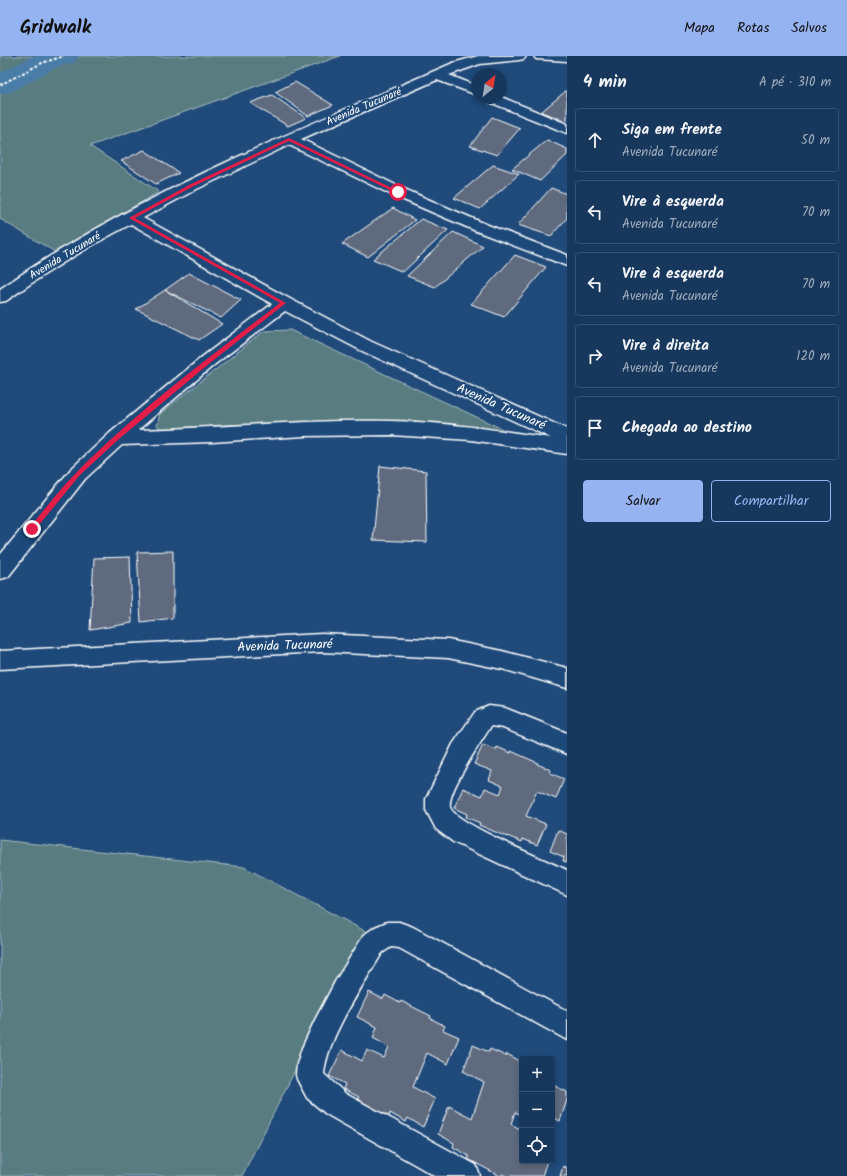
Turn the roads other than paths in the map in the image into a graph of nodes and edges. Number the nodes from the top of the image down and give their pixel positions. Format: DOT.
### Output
graph roads {
  1 [pos="519,56"];
  2 [pos="541,56"];
  3 [pos="567,57"];
  4 [pos="439,76"];
  5 [pos="471,89"];
  6 [pos="507,104"];
  7 [pos="567,129"];
  8 [pos="289,139"];
  9 [pos="132,218"];
  10 [pos="567,261"];
  11 [pos="0,297"];
  12 [pos="284,303"];
  13 [pos="567,437"];
  14 [pos="117,438"];
  15 [pos="567,447"];
  16 [pos="0,571"];
  17 [pos="0,660"];
  18 [pos="567,678"];
  19 [pos="567,744"];
  20 [pos="567,883"];
  21 [pos="567,1026"];
  22 [pos="465,1176"];
  1 -- 4 [label="street, Avenida Tucunaré"];
  2 -- 3 [label="street"];
  4 -- 5 [label="street"];
  4 -- 8 [label="street, Avenida Tucunaré"];
  6 -- 7 [label="street"];
  8 -- 9 [label="street, Avenida Tucunaré"];
  8 -- 10 [label="street"];
  9 -- 11 [label="street, Avenida Tucunaré"];
  9 -- 12 [label="street, Avenida Tucunaré"];
  12 -- 13 [label="street, Avenida Tucunaré"];
  12 -- 14 [label="street"];
  14 -- 15 [label="street, Avenida Tucunaré"];
  14 -- 16 [label="street"];
  17 -- 18 [label="street, Avenida Tucunaré"];
  19 -- 20 [label="street"];
  21 -- 22 [label="street"];
}
